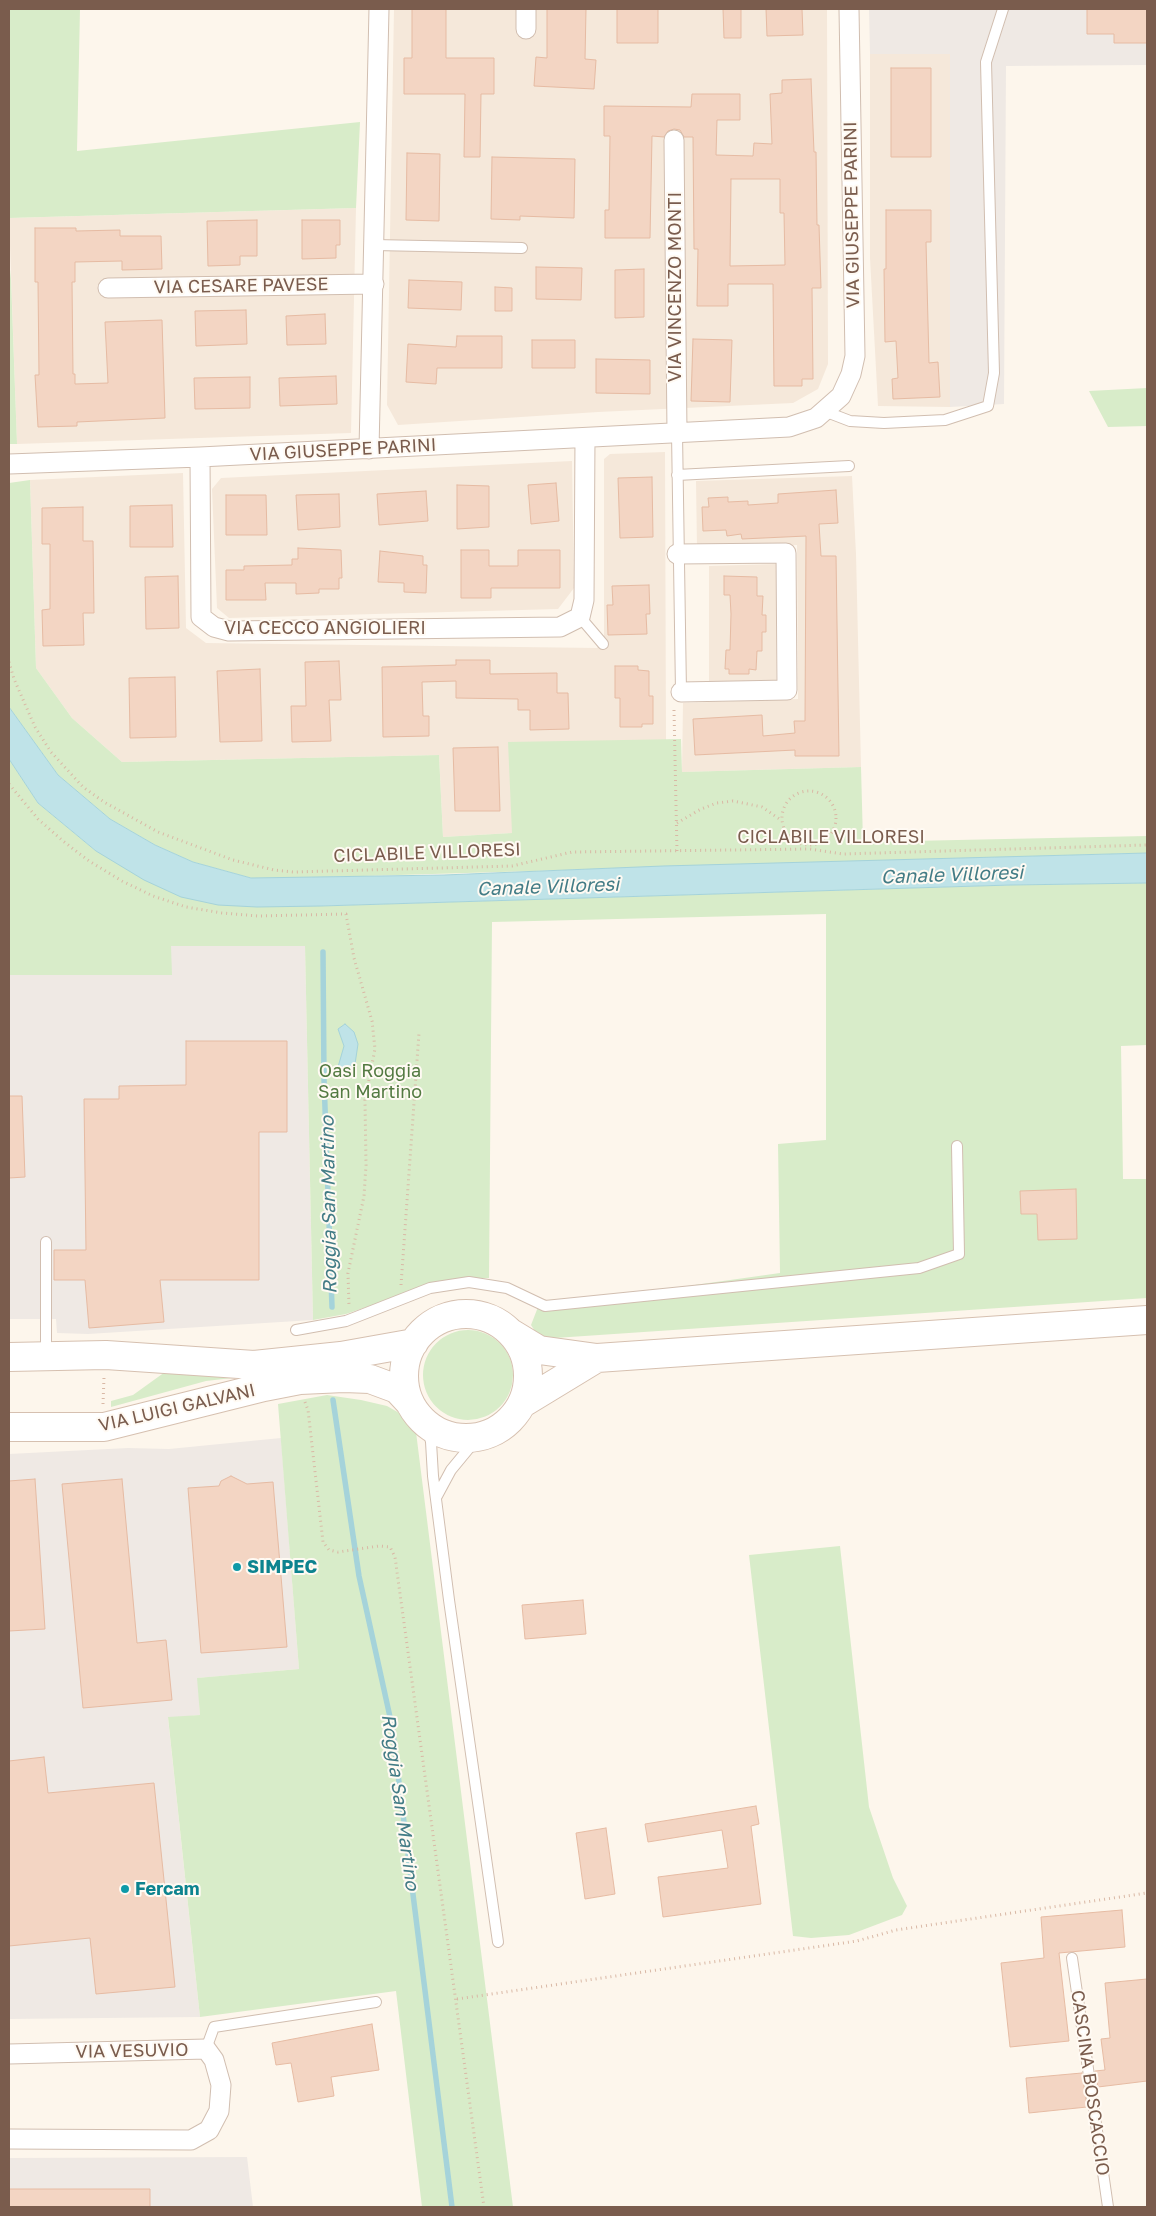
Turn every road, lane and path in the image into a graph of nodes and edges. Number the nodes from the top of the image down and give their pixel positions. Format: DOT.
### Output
graph roads {
  1 [pos="379,9"];
  2 [pos="526,9"];
  3 [pos="849,9"];
  4 [pos="1004,9"];
  5 [pos="526,29"];
  6 [pos="674,140"];
  7 [pos="374,245"];
  8 [pos="522,248"];
  9 [pos="374,284"];
  10 [pos="108,288"];
  11 [pos="824,411"];
  12 [pos="677,433"];
  13 [pos="585,438"];
  14 [pos="368,449"];
  15 [pos="200,457"];
  16 [pos="9,464"];
  17 [pos="849,466"];
  18 [pos="677,475"];
  19 [pos="677,554"];
  20 [pos="580,617"];
  21 [pos="603,644"];
  22 [pos="9,662"];
  23 [pos="680,692"];
  24 [pos="9,784"];
  25 [pos="782,820"];
  26 [pos="677,824"];
  27 [pos="1147,845"];
  28 [pos="677,852"];
  29 [pos="419,1033"];
  30 [pos="957,1146"];
  31 [pos="46,1242"];
  32 [pos="400,1301"];
  33 [pos="1147,1320"];
  34 [pos="346,1321"];
  35 [pos="296,1330"];
  36 [pos="511,1333"];
  37 [pos="414,1343"];
  38 [pos="46,1356"];
  39 [pos="9,1357"];
  40 [pos="597,1358"];
  41 [pos="342,1367"];
  42 [pos="302,1394"];
  43 [pos="522,1403"];
  44 [pos="419,1414"];
  45 [pos="9,1428"];
  46 [pos="486,1435"];
  47 [pos="436,1496"];
  48 [pos="1147,1892"];
  49 [pos="498,1942"];
  50 [pos="1072,1958"];
  51 [pos="457,1999"];
  52 [pos="376,2002"];
  53 [pos="206,2050"];
  54 [pos="9,2054"];
  55 [pos="9,2139"];
  56 [pos="484,2207"];
  57 [pos="1108,2207"];
  1 -- 7 [label="street"];
  2 -- 5 [label="street"];
  3 -- 11 [label="street, VIA GIUSEPPE PARINI"];
  4 -- 11 [label="lane"];
  6 -- 12 [label="street, VIA VINCENZO MONTI"];
  7 -- 8 [label="lane"];
  7 -- 9 [label="street"];
  9 -- 10 [label="street, VIA CESARE PAVESE"];
  9 -- 14 [label="street"];
  11 -- 12 [label="street, VIA GIUSEPPE PARINI"];
  12 -- 13 [label="street, VIA GIUSEPPE PARINI"];
  12 -- 18 [label="lane"];
  13 -- 14 [label="street, VIA GIUSEPPE PARINI"];
  13 -- 20 [label="street"];
  14 -- 15 [label="street, VIA GIUSEPPE PARINI"];
  15 -- 16 [label="street, VIA GIUSEPPE PARINI"];
  15 -- 20 [label="street, VIA CECCO ANGIOLIERI"];
  17 -- 18 [label="lane"];
  18 -- 19 [label="lane"];
  19 -- 23 [label="lane"];
  19 -- 23 [label="street"];
  20 -- 21 [label="lane"];
  22 -- 28 [label="path, CICLABILE VILLORESI"];
  23 -- 26 [label="path"];
  24 -- 34 [label="path"];
  25 -- 25 [label="path"];
  25 -- 26 [label="path"];
  26 -- 28 [label="path"];
  27 -- 28 [label="path, CICLABILE VILLORESI"];
  29 -- 32 [label="path"];
  30 -- 32 [label="lane"];
  31 -- 38 [label="lane"];
  32 -- 34 [label="lane"];
  33 -- 40 [label="main road"];
  34 -- 35 [label="lane"];
  36 -- 37 [label="main road"];
  36 -- 40 [label="main road"];
  36 -- 43 [label="main road"];
  37 -- 41 [label="main road"];
  37 -- 44 [label="main road"];
  38 -- 39 [label="main road, VIA LUIGI GALVANI"];
  38 -- 41 [label="main road, VIA LUIGI GALVANI"];
  40 -- 43 [label="main road"];
  41 -- 44 [label="main road"];
  41 -- 45 [label="main road, VIA LUIGI GALVANI"];
  42 -- 51 [label="path"];
  43 -- 46 [label="main road"];
  44 -- 46 [label="main road"];
  44 -- 47 [label="lane"];
  46 -- 47 [label="lane"];
  47 -- 49 [label="lane"];
  48 -- 51 [label="path"];
  50 -- 57 [label="lane, CASCINA BOSCACCIO"];
  51 -- 56 [label="path"];
  52 -- 53 [label="lane"];
  53 -- 54 [label="street, VIA VESUVIO"];
  53 -- 55 [label="street, VIA VESUVIO"];
}
